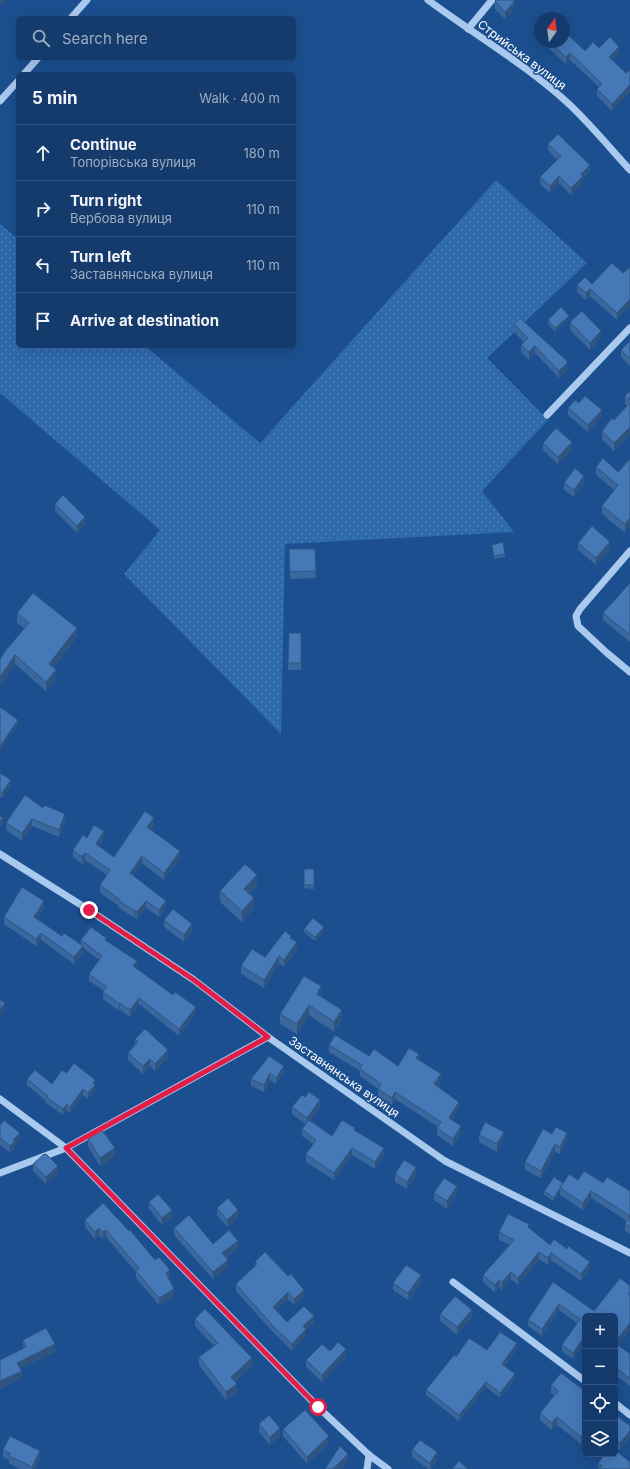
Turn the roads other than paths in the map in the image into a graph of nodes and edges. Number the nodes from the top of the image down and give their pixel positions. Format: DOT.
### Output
graph roads {
  1 [pos="87,0"];
  2 [pos="428,0"];
  3 [pos="492,0"];
  4 [pos="74,16"];
  5 [pos="468,29"];
  6 [pos="36,60"];
  7 [pos="26,72"];
  8 [pos="16,83"];
  9 [pos="0,101"];
  10 [pos="630,170"];
  11 [pos="630,328"];
  12 [pos="547,415"];
  13 [pos="630,551"];
  14 [pos="630,672"];
  15 [pos="0,854"];
  16 [pos="268,1037"];
  17 [pos="0,1099"];
  18 [pos="66,1148"];
  19 [pos="0,1173"];
  20 [pos="630,1253"];
  21 [pos="453,1282"];
  22 [pos="582,1379"];
  23 [pos="618,1405"];
  24 [pos="630,1414"];
  25 [pos="369,1455"];
  26 [pos="367,1469"];
  27 [pos="388,1469"];
  1 -- 4 [label="street"];
  2 -- 5 [label="street, Стрийська вулиця"];
  3 -- 5 [label="street"];
  5 -- 10 [label="street, Стрийська вулиця"];
  6 -- 7 [label="street"];
  8 -- 9 [label="street"];
  11 -- 12 [label="street"];
  13 -- 14 [label="street"];
  15 -- 16 [label="street, Заставнянська вулиця"];
  16 -- 18 [label="street"];
  16 -- 20 [label="street, Заставнянська вулиця"];
  17 -- 18 [label="street"];
  18 -- 19 [label="street"];
  18 -- 25 [label="street"];
  21 -- 22 [label="street"];
  23 -- 24 [label="street"];
  25 -- 26 [label="street"];
  25 -- 27 [label="street"];
}
